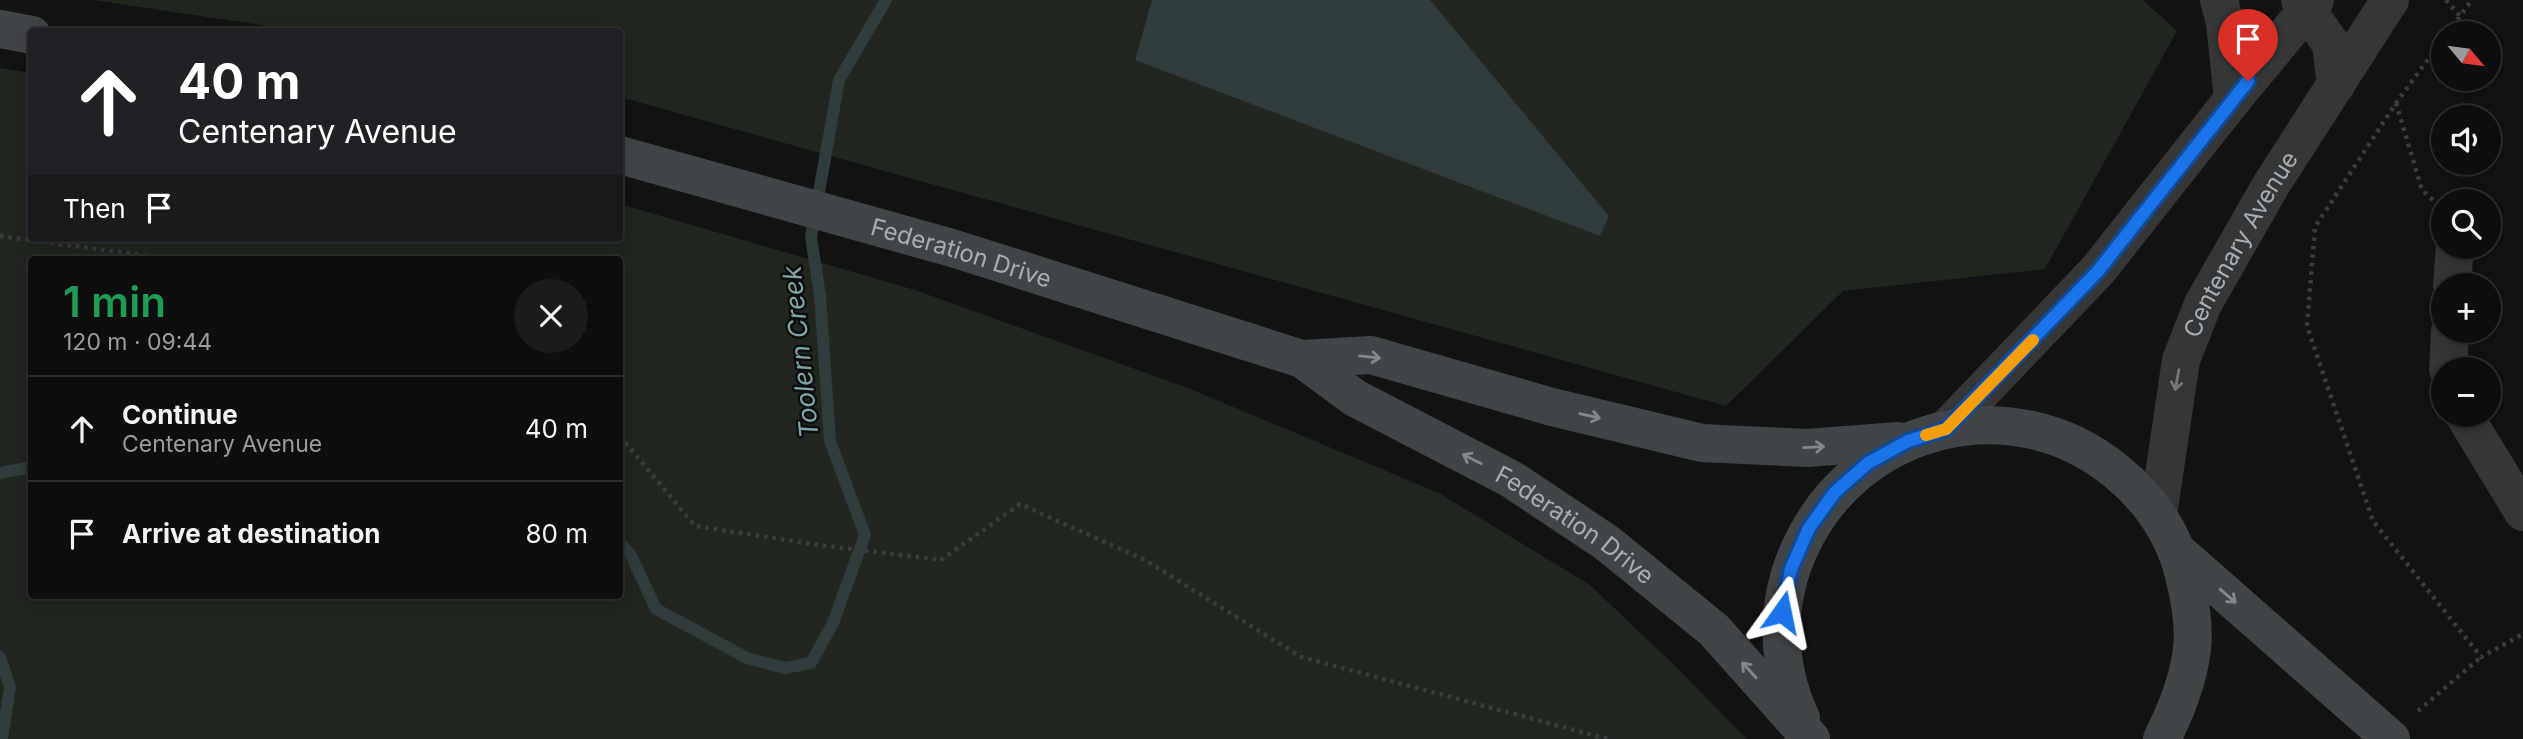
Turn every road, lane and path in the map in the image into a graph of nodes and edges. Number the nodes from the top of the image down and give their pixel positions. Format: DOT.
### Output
graph roads {
  1 [pos="2219,0"];
  2 [pos="2390,0"];
  3 [pos="2446,0"];
  4 [pos="2472,0"];
  5 [pos="2308,3"];
  6 [pos="2460,16"];
  7 [pos="2456,21"];
  8 [pos="0,29"];
  9 [pos="28,34"];
  10 [pos="2431,55"];
  11 [pos="2336,85"];
  12 [pos="2233,99"];
  13 [pos="2396,103"];
  14 [pos="623,156"];
  15 [pos="2431,198"];
  16 [pos="0,236"];
  17 [pos="28,240"];
  18 [pos="45,242"];
  19 [pos="150,256"];
  20 [pos="1303,359"];
  21 [pos="2471,427"];
  22 [pos="1946,429"];
  23 [pos="623,440"];
  24 [pos="1908,441"];
  25 [pos="2523,512"];
  26 [pos="2158,515"];
  27 [pos="2177,551"];
  28 [pos="2523,634"];
  29 [pos="2481,657"];
  30 [pos="2390,738"];
  31 [pos="1608,739"];
  32 [pos="1811,739"];
  33 [pos="2162,739"];
  1 -- 12 [label="street"];
  2 -- 11 [label="street, Centenary Avenue"];
  3 -- 6 [label="path"];
  4 -- 6 [label="path"];
  5 -- 11 [label="street"];
  5 -- 12 [label="street"];
  6 -- 7 [label="path"];
  8 -- 9 [label="main road"];
  10 -- 13 [label="path"];
  11 -- 26 [label="street, Centenary Avenue, one-way"];
  12 -- 22 [label="street"];
  13 -- 15 [label="path"];
  13 -- 29 [label="path"];
  14 -- 20 [label="main road, Federation Drive"];
  16 -- 17 [label="path"];
  18 -- 19 [label="path"];
  20 -- 24 [label="main road, Federation Drive, one-way"];
  32 -- 20 [label="main road, Federation Drive, one-way"];
  21 -- 25 [label="street"];
  22 -- 24 [label="main road"];
  22 -- 26 [label="main road"];
  23 -- 31 [label="path"];
  24 -- 32 [label="main road"];
  26 -- 27 [label="main road"];
  27 -- 30 [label="main road, one-way"];
  27 -- 33 [label="main road"];
  28 -- 29 [label="path"];
  29 -- 30 [label="path"];
}
